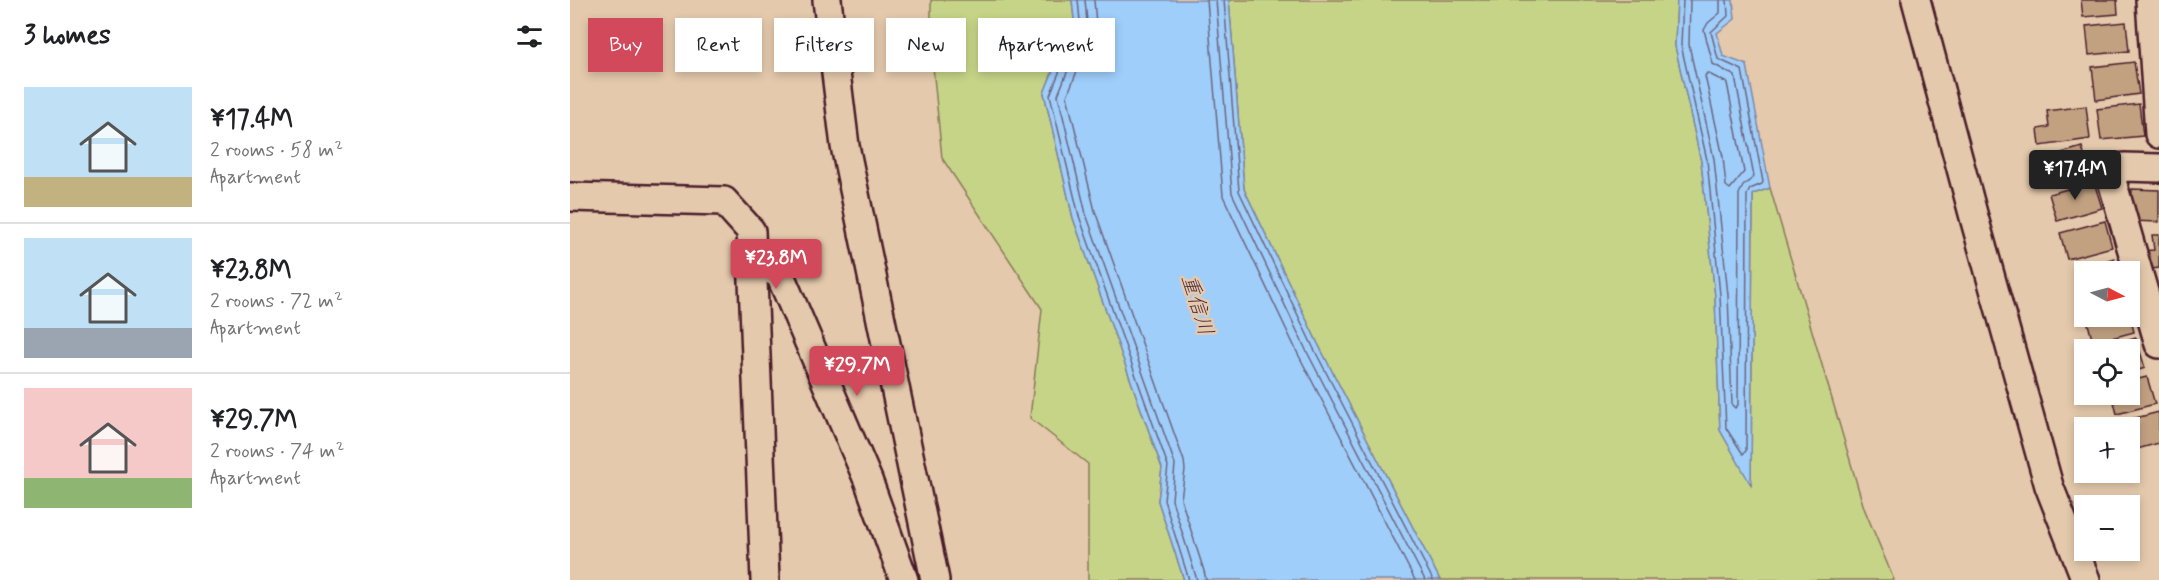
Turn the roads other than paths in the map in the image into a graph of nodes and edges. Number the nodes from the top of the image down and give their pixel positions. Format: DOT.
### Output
graph roads {
  1 [pos="827,0"];
  2 [pos="1916,0"];
  3 [pos="2150,0"];
  4 [pos="2159,134"];
  5 [pos="2159,168"];
  6 [pos="570,197"];
  7 [pos="753,259"];
  8 [pos="2159,344"];
  9 [pos="765,580"];
  10 [pos="904,580"];
  11 [pos="935,580"];
  12 [pos="2086,580"];
  1 -- 11 [label="street"];
  2 -- 12 [label="street"];
  3 -- 4 [label="street"];
  5 -- 8 [label="street"];
  6 -- 7 [label="street"];
  7 -- 9 [label="street"];
  7 -- 10 [label="street"];
}
